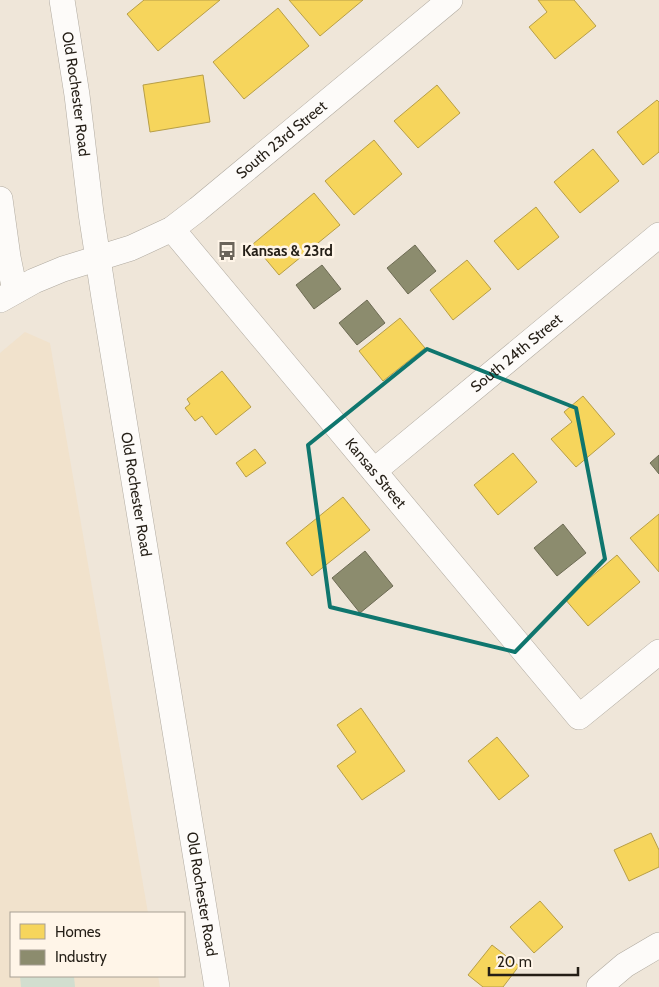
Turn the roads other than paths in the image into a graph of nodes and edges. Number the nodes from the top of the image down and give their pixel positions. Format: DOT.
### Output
graph roads {
  1 [pos="62,0"];
  2 [pos="450,0"];
  3 [pos="0,199"];
  4 [pos="172,229"];
  5 [pos="659,235"];
  6 [pos="98,258"];
  7 [pos="8,295"];
  8 [pos="374,471"];
  9 [pos="659,652"];
  10 [pos="659,945"];
  11 [pos="217,987"];
  12 [pos="599,987"];
  1 -- 6 [label="street, Old Rochester Road"];
  2 -- 4 [label="street, South 23rd Street"];
  3 -- 7 [label="street"];
  4 -- 6 [label="street, South 23rd Street"];
  4 -- 8 [label="street, Kansas Street"];
  5 -- 8 [label="street, South 24th Street"];
  6 -- 7 [label="street, South 23rd Street"];
  6 -- 11 [label="street, Old Rochester Road"];
  8 -- 9 [label="street, Kansas Street"];
  10 -- 12 [label="street"];
}
